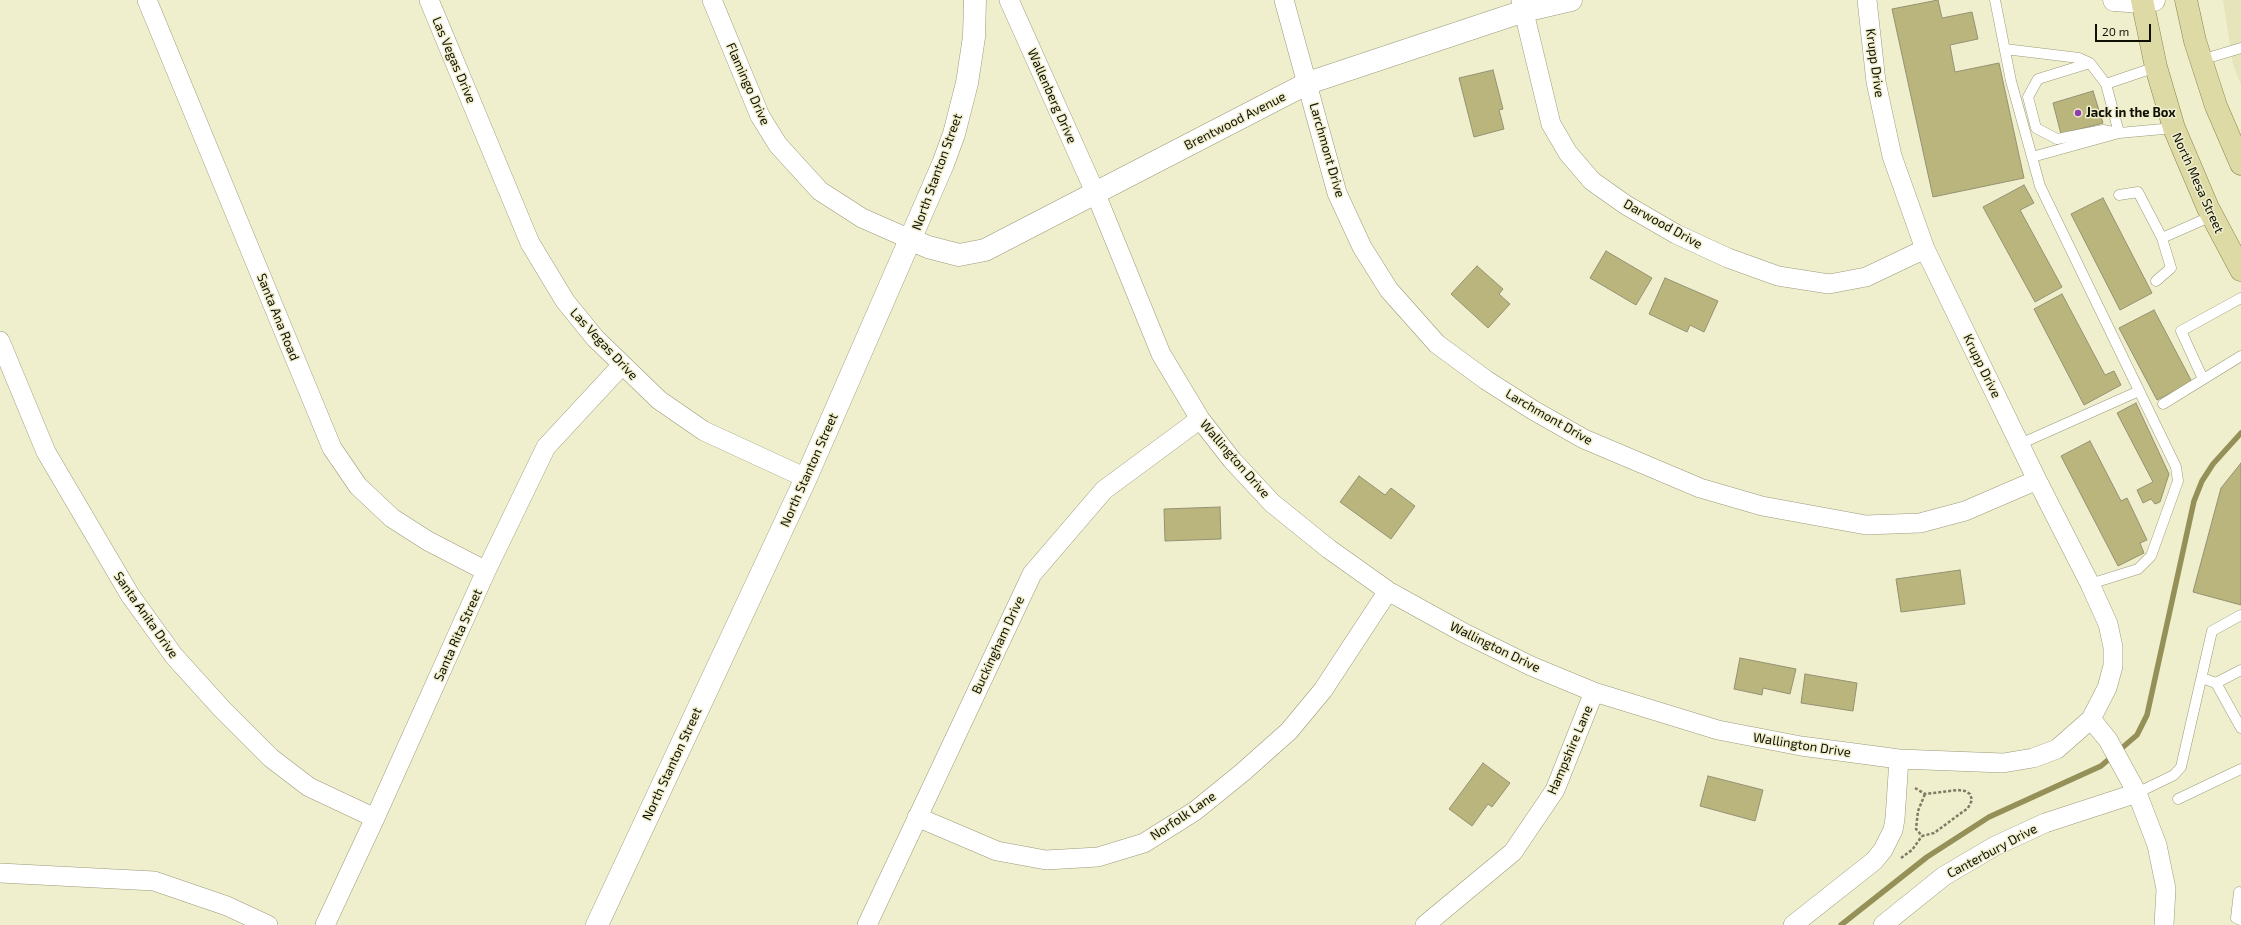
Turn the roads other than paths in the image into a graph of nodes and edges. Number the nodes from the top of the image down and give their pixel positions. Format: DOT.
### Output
graph roads {
  1 [pos="147,0"];
  2 [pos="429,0"];
  3 [pos="712,0"];
  4 [pos="975,0"];
  5 [pos="1009,0"];
  6 [pos="1284,0"];
  7 [pos="1571,0"];
  8 [pos="1867,0"];
  9 [pos="1995,0"];
  10 [pos="2114,0"];
  11 [pos="2186,0"];
  12 [pos="2146,1"];
  13 [pos="1522,6"];
  14 [pos="2241,48"];
  15 [pos="2005,49"];
  16 [pos="2201,60"];
  17 [pos="2090,63"];
  18 [pos="2156,67"];
  19 [pos="1308,83"];
  20 [pos="2106,84"];
  21 [pos="2174,128"];
  22 [pos="2119,133"];
  23 [pos="2239,155"];
  24 [pos="2032,157"];
  25 [pos="1095,192"];
  26 [pos="2118,195"];
  27 [pos="2212,216"];
  28 [pos="2162,238"];
  29 [pos="912,240"];
  30 [pos="1925,249"];
  31 [pos="2241,270"];
  32 [pos="2156,281"];
  33 [pos="2241,298"];
  34 [pos="0,341"];
  35 [pos="2241,356"];
  36 [pos="622,365"];
  37 [pos="2203,379"];
  38 [pos="2139,391"];
  39 [pos="2163,404"];
  40 [pos="1200,419"];
  41 [pos="2020,444"];
  42 [pos="806,478"];
  43 [pos="2037,480"];
  44 [pos="486,571"];
  45 [pos="2090,584"];
  46 [pos="1388,591"];
  47 [pos="2241,615"];
  48 [pos="2241,670"];
  49 [pos="2202,678"];
  50 [pos="2216,683"];
  51 [pos="1594,692"];
  52 [pos="2092,719"];
  53 [pos="2241,728"];
  54 [pos="1899,759"];
  55 [pos="2241,769"];
  56 [pos="2137,793"];
  57 [pos="2178,799"];
  58 [pos="917,817"];
  59 [pos="375,818"];
  60 [pos="0,873"];
  61 [pos="2239,892"];
  62 [pos="2241,920"];
  63 [pos="268,925"];
  64 [pos="325,925"];
  65 [pos="596,925"];
  66 [pos="867,925"];
  67 [pos="1425,925"];
  68 [pos="1793,925"];
  69 [pos="1883,925"];
  70 [pos="2164,925"];
  1 -- 44 [label="street, Santa Ana Road"];
  2 -- 36 [label="street, Las Vegas Drive"];
  3 -- 29 [label="street, Flamingo Drive"];
  4 -- 29 [label="street, North Stanton Street"];
  5 -- 25 [label="street, Wallenberg Drive"];
  6 -- 19 [label="street, Larchmont Drive"];
  7 -- 13 [label="street, Brentwood Avenue"];
  8 -- 30 [label="street, Krupp Drive"];
  9 -- 15 [label="lane"];
  10 -- 12 [label="street"];
  11 -- 16 [label="main road"];
  12 -- 18 [label="main road, North Mesa Street"];
  13 -- 19 [label="street, Brentwood Avenue"];
  13 -- 30 [label="street, Darwood Drive"];
  14 -- 16 [label="lane"];
  15 -- 17 [label="lane"];
  15 -- 24 [label="lane"];
  16 -- 23 [label="main road"];
  17 -- 20 [label="lane"];
  17 -- 22 [label="lane"];
  18 -- 20 [label="lane"];
  18 -- 21 [label="main road, North Mesa Street"];
  19 -- 25 [label="street, Brentwood Avenue"];
  19 -- 43 [label="street, Larchmont Drive"];
  20 -- 22 [label="lane"];
  21 -- 22 [label="lane"];
  21 -- 27 [label="main road, North Mesa Street"];
  22 -- 24 [label="lane"];
  24 -- 38 [label="lane"];
  25 -- 29 [label="street, Brentwood Avenue"];
  25 -- 40 [label="street, Wallington Drive"];
  26 -- 28 [label="lane"];
  27 -- 28 [label="lane"];
  27 -- 31 [label="main road, North Mesa Street"];
  28 -- 32 [label="lane"];
  29 -- 42 [label="street, North Stanton Street"];
  30 -- 41 [label="street, Krupp Drive"];
  33 -- 37 [label="lane"];
  34 -- 59 [label="street, Santa Anita Drive"];
  35 -- 37 [label="lane"];
  36 -- 42 [label="street, Las Vegas Drive"];
  36 -- 44 [label="street, Santa Rita Street"];
  37 -- 39 [label="lane"];
  38 -- 41 [label="lane"];
  38 -- 45 [label="lane"];
  40 -- 46 [label="street, Wallington Drive"];
  40 -- 58 [label="street, Buckingham Drive"];
  41 -- 43 [label="street, Krupp Drive"];
  42 -- 65 [label="street, North Stanton Street"];
  43 -- 45 [label="street, Krupp Drive"];
  44 -- 59 [label="street, Santa Rita Street"];
  45 -- 52 [label="street, Krupp Drive"];
  46 -- 51 [label="street, Wallington Drive"];
  46 -- 58 [label="street, Norfolk Lane"];
  47 -- 49 [label="lane"];
  48 -- 50 [label="lane"];
  49 -- 50 [label="lane"];
  49 -- 56 [label="lane"];
  50 -- 53 [label="lane"];
  51 -- 54 [label="street, Wallington Drive"];
  51 -- 67 [label="street, Hampshire Lane"];
  52 -- 54 [label="street, Wallington Drive"];
  52 -- 56 [label="street"];
  54 -- 68 [label="street"];
  55 -- 57 [label="lane"];
  56 -- 69 [label="street, Canterbury Drive"];
  56 -- 70 [label="street"];
  58 -- 66 [label="street, Buckingham Drive"];
  59 -- 64 [label="street, Santa Rita Street"];
  60 -- 63 [label="street"];
  61 -- 62 [label="lane"];
}
